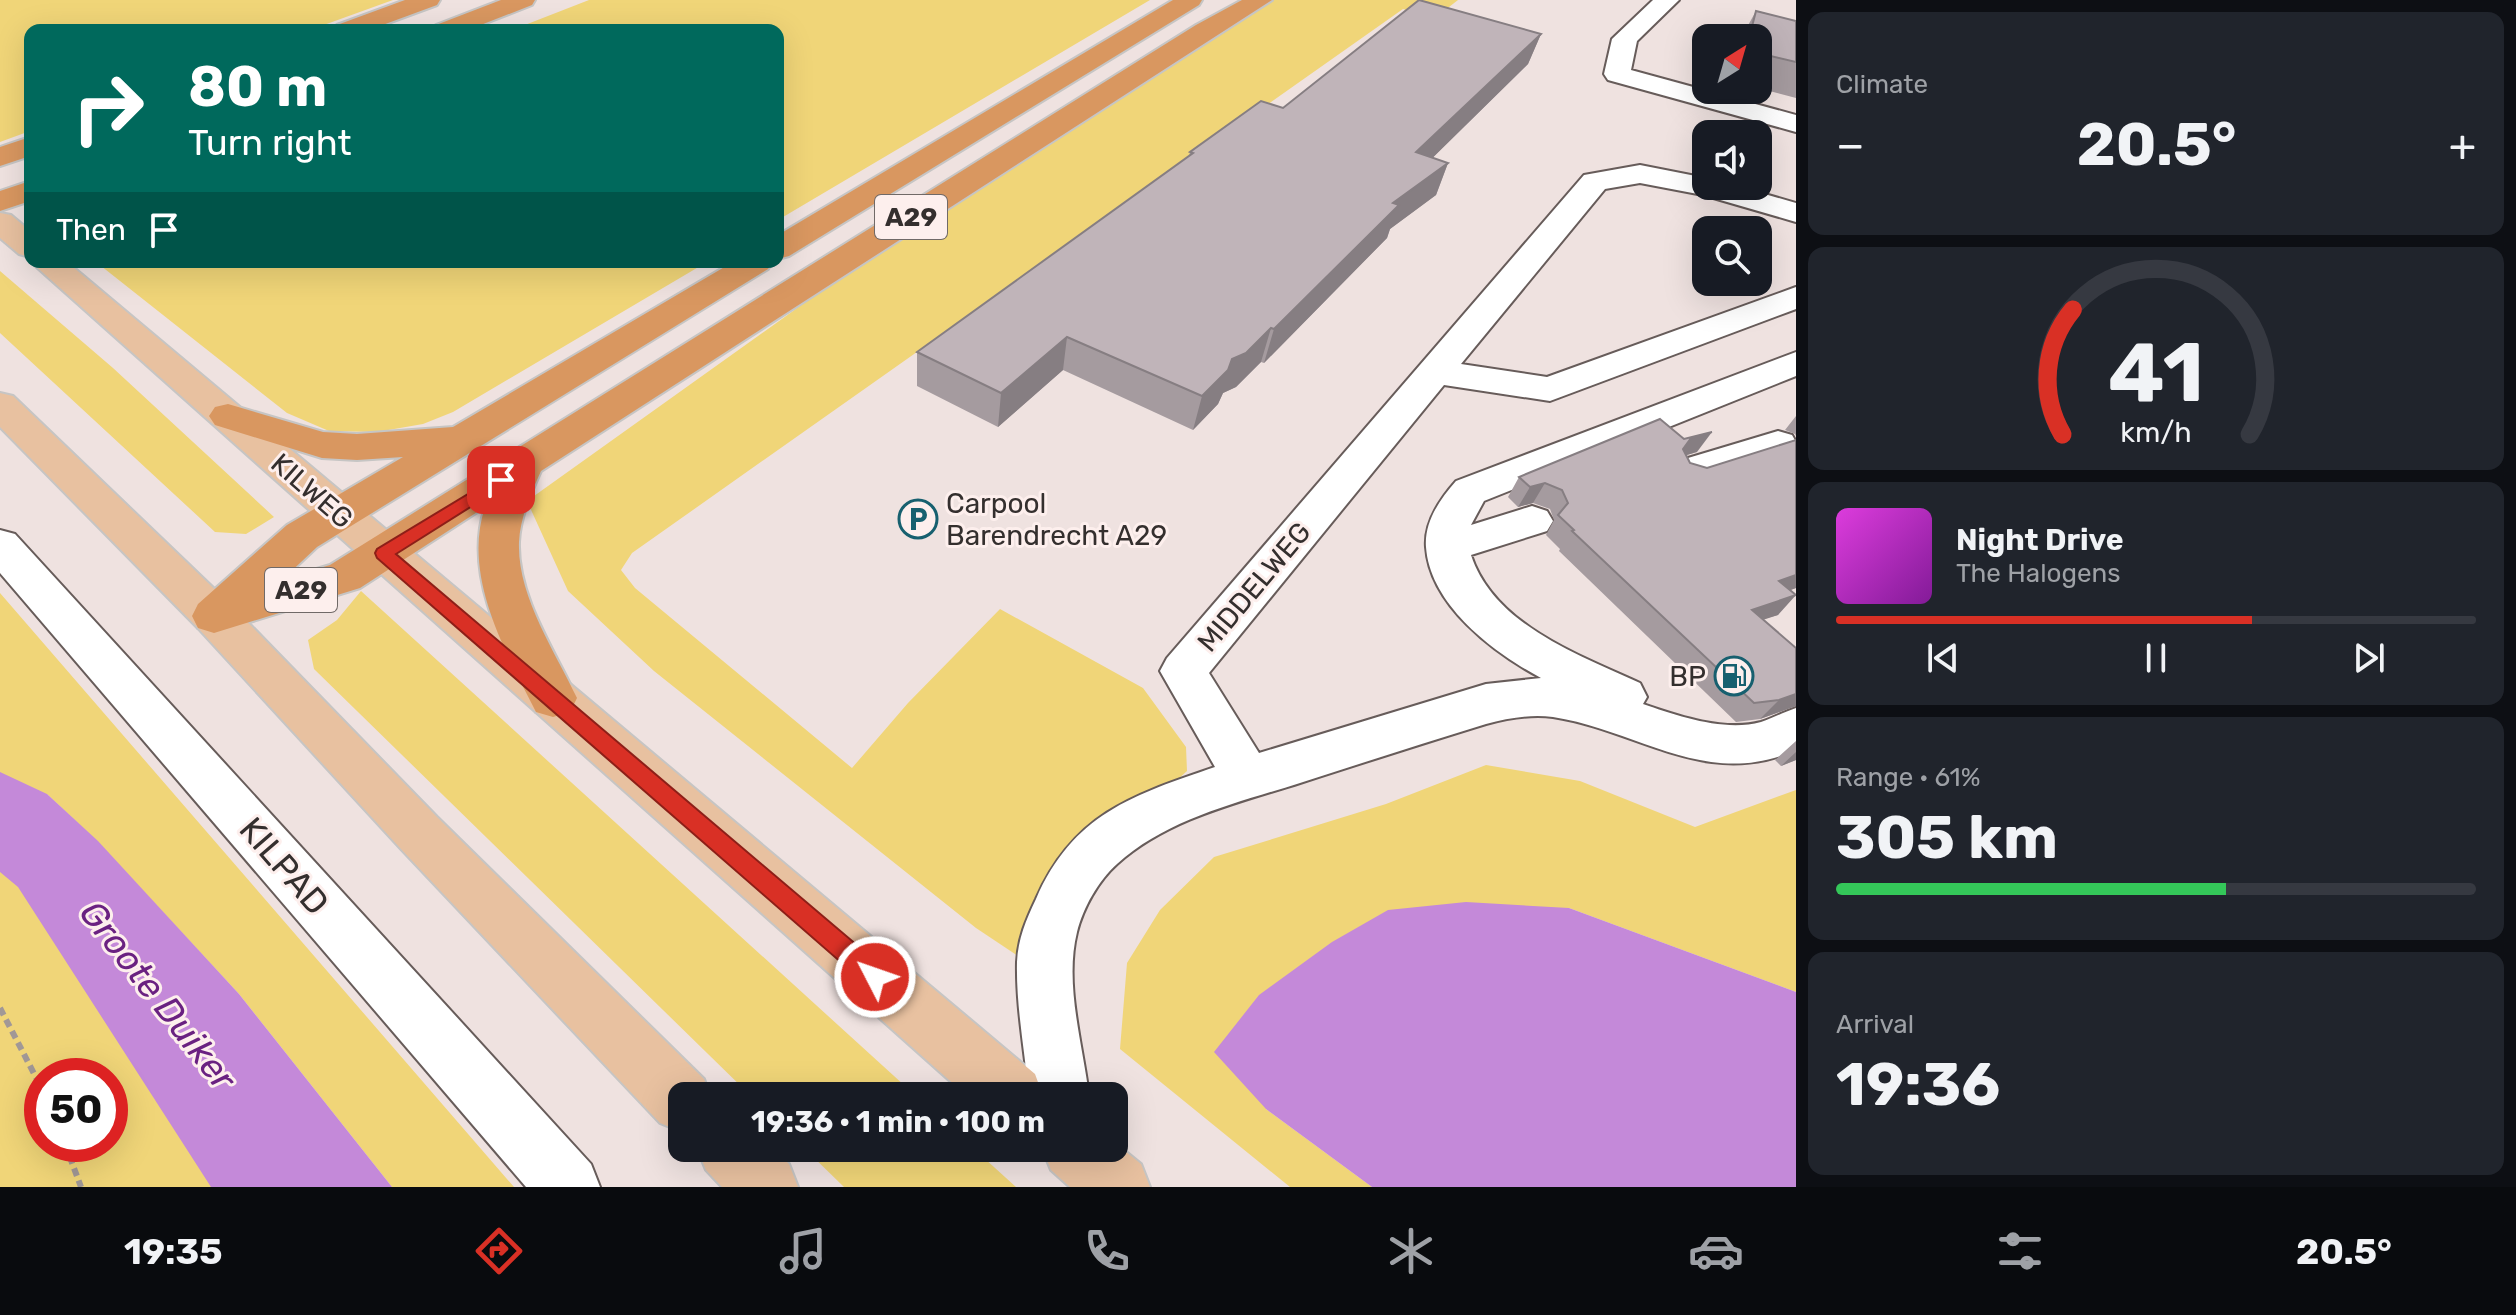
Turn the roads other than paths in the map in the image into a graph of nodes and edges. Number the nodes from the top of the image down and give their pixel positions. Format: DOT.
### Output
graph roads {
  1 [pos="428,0"];
  2 [pos="523,0"];
  3 [pos="1190,0"];
  4 [pos="1260,0"];
  5 [pos="1667,0"];
  6 [pos="362,24"];
  7 [pos="461,24"];
  8 [pos="1796,124"];
  9 [pos="24,148"];
  10 [pos="0,157"];
  11 [pos="24,192"];
  12 [pos="0,202"];
  13 [pos="1796,213"];
  14 [pos="0,222"];
  15 [pos="24,242"];
  16 [pos="784,245"];
  17 [pos="54,268"];
  18 [pos="746,268"];
  19 [pos="1796,297"];
  20 [pos="1796,363"];
  21 [pos="1434,372"];
  22 [pos="0,405"];
  23 [pos="1736,412"];
  24 [pos="228,416"];
  25 [pos="463,440"];
  26 [pos="1787,450"];
  27 [pos="524,465"];
  28 [pos="1692,471"];
  29 [pos="339,514"];
  30 [pos="1532,521"];
  31 [pos="0,545"];
  32 [pos="1447,547"];
  33 [pos="384,553"];
  34 [pos="214,616"];
  35 [pos="553,698"];
  36 [pos="1796,728"];
  37 [pos="1732,744"];
  38 [pos="1248,778"];
  39 [pos="997,1082"];
  40 [pos="1058,1082"];
  41 [pos="668,1087"];
  42 [pos="742,1162"];
  43 [pos="1089,1162"];
  44 [pos="568,1187"];
  45 [pos="766,1187"];
  46 [pos="1118,1187"];
  1 -- 6 [label="highway"];
  2 -- 7 [label="highway"];
  3 -- 16 [label="highway, A29"];
  4 -- 27 [label="highway, A29"];
  5 -- 8 [label="street"];
  9 -- 10 [label="highway"];
  11 -- 12 [label="highway"];
  13 -- 21 [label="street, MIDDELWEG"];
  14 -- 15 [label="main road"];
  17 -- 24 [label="main road, KILWEG"];
  18 -- 25 [label="highway, A29"];
  19 -- 21 [label="street"];
  20 -- 32 [label="street"];
  21 -- 38 [label="street, MIDDELWEG"];
  22 -- 34 [label="main road"];
  23 -- 26 [label="street"];
  24 -- 25 [label="highway, A29"];
  24 -- 29 [label="main road, KILWEG"];
  25 -- 29 [label="highway, A29"];
  26 -- 28 [label="street"];
  27 -- 33 [label="highway, A29"];
  27 -- 35 [label="highway"];
  29 -- 33 [label="main road, KILWEG"];
  29 -- 34 [label="highway, A29"];
  30 -- 32 [label="street"];
  31 -- 44 [label="street, KILPAD"];
  32 -- 37 [label="street"];
  33 -- 34 [label="highway, A29"];
  33 -- 35 [label="main road, KILWEG"];
  34 -- 41 [label="main road"];
  35 -- 39 [label="main road, KILWEG"];
  36 -- 37 [label="street"];
  37 -- 38 [label="street"];
  38 -- 40 [label="street"];
  42 -- 45 [label="main road"];
  43 -- 46 [label="main road"];
}
